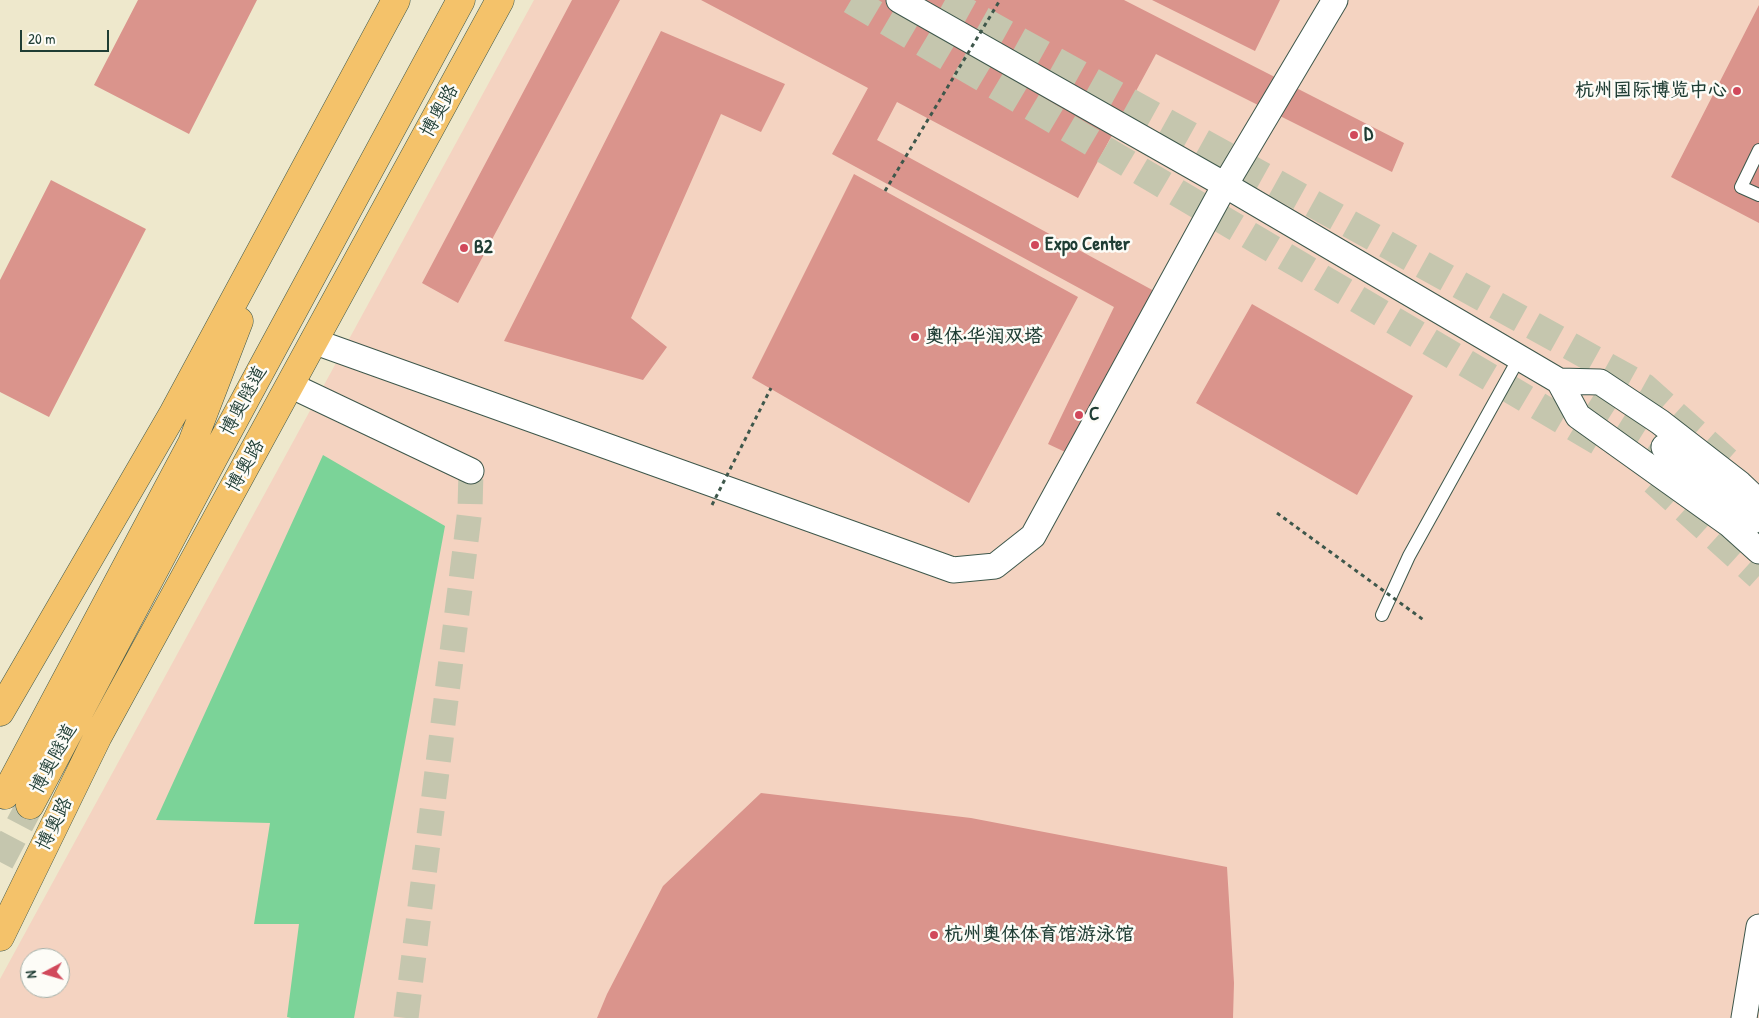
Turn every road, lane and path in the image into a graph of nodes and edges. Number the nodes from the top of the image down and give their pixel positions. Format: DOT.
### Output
graph roads {
  1 [pos="396,0"];
  2 [pos="461,0"];
  3 [pos="500,0"];
  4 [pos="899,0"];
  5 [pos="1000,0"];
  6 [pos="1335,0"];
  7 [pos="1759,150"];
  8 [pos="1226,185"];
  9 [pos="885,191"];
  10 [pos="1759,195"];
  11 [pos="285,203"];
  12 [pos="314,341"];
  13 [pos="1519,358"];
  14 [pos="1558,381"];
  15 [pos="290,385"];
  16 [pos="771,388"];
  17 [pos="1664,447"];
  18 [pos="471,471"];
  19 [pos="1759,502"];
  20 [pos="712,505"];
  21 [pos="1277,513"];
  22 [pos="1759,528"];
  23 [pos="1759,551"];
  24 [pos="1382,615"];
  25 [pos="1425,621"];
  26 [pos="0,712"];
  27 [pos="5,795"];
  28 [pos="30,805"];
  29 [pos="1759,927"];
  30 [pos="0,937"];
  31 [pos="1744,1018"];
  1 -- 11 [label="main road"];
  2 -- 28 [label="main road, 博奥隧道"];
  3 -- 12 [label="main road, 博奥路"];
  4 -- 8 [label="street"];
  5 -- 9 [label="path, bridge"];
  6 -- 8 [label="street"];
  7 -- 10 [label="lane"];
  8 -- 12 [label="street"];
  8 -- 13 [label="street"];
  11 -- 26 [label="main road"];
  11 -- 27 [label="main road, 博奥隧道"];
  12 -- 15 [label="main road, 博奥路"];
  13 -- 14 [label="street"];
  13 -- 24 [label="lane"];
  14 -- 19 [label="street"];
  14 -- 23 [label="street"];
  15 -- 18 [label="street"];
  15 -- 30 [label="main road, 博奥路"];
  16 -- 20 [label="path, bridge"];
  17 -- 22 [label="street"];
  21 -- 25 [label="path, bridge"];
  29 -- 31 [label="street"];
}
